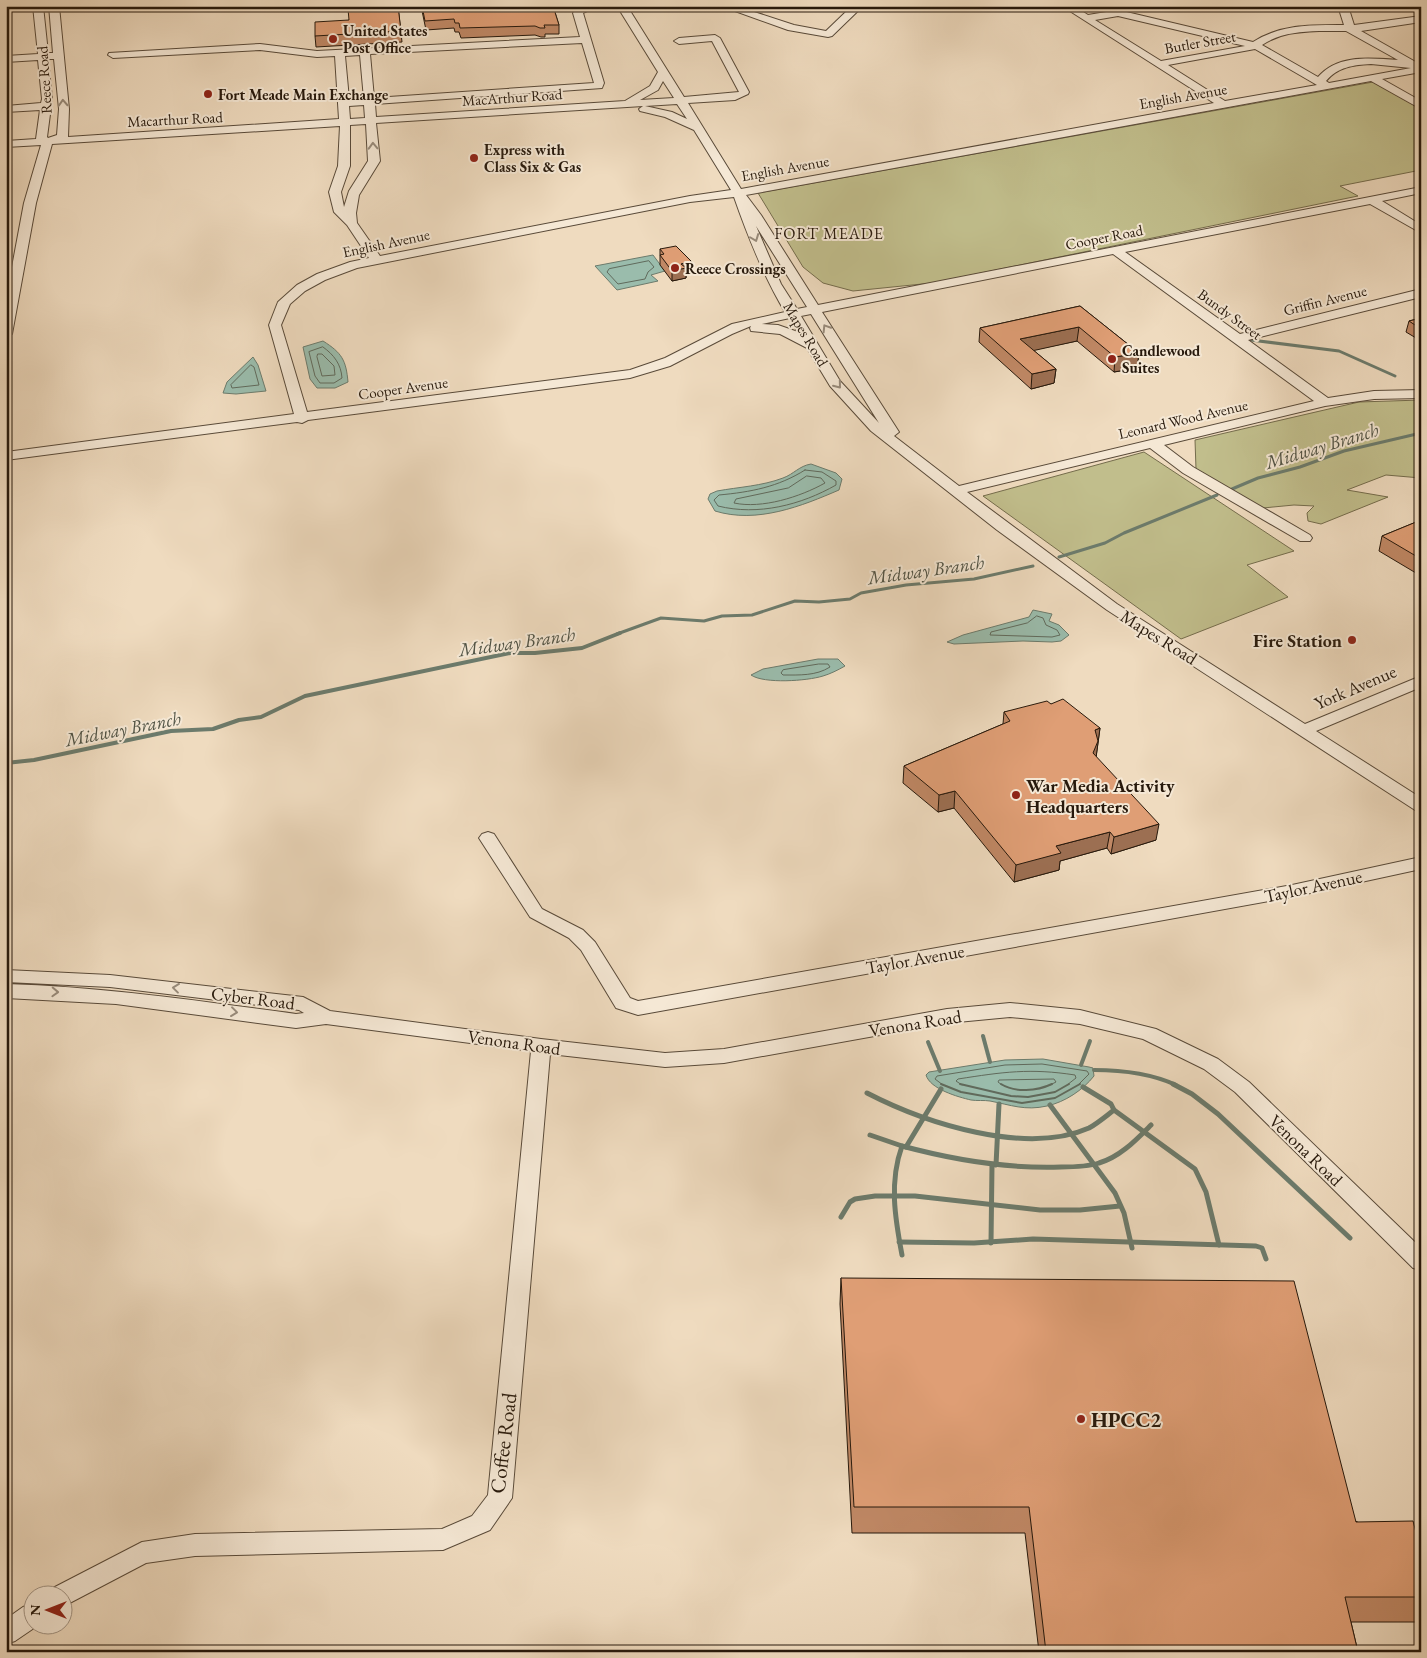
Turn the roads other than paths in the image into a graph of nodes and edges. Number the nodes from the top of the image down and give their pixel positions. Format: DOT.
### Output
graph roads {
  1 [pos="38,6"];
  2 [pos="54,6"];
  3 [pos="592,6"];
  4 [pos="622,6"];
  5 [pos="726,6"];
  6 [pos="858,6"];
  7 [pos="1014,6"];
  8 [pos="1021,6"];
  9 [pos="1068,6"];
  10 [pos="1343,6"];
  11 [pos="1087,18"];
  12 [pos="1421,19"];
  13 [pos="1350,29"];
  14 [pos="587,40"];
  15 [pos="679,41"];
  16 [pos="1255,45"];
  17 [pos="365,52"];
  18 [pos="340,53"];
  19 [pos="59,55"];
  20 [pos="113,55"];
  21 [pos="42,57"];
  22 [pos="6,59"];
  23 [pos="1159,64"];
  24 [pos="1418,68"];
  25 [pos="662,73"];
  26 [pos="1372,78"];
  27 [pos="1323,84"];
  28 [pos="680,101"];
  29 [pos="370,102"];
  30 [pos="344,103"];
  31 [pos="619,105"];
  32 [pos="1224,105"];
  33 [pos="46,106"];
  34 [pos="1421,106"];
  35 [pos="6,109"];
  36 [pos="372,122"];
  37 [pos="345,123"];
  38 [pos="697,128"];
  39 [pos="47,142"];
  40 [pos="6,144"];
  41 [pos="344,166"];
  42 [pos="372,167"];
  43 [pos="1421,190"];
  44 [pos="738,193"];
  45 [pos="336,195"];
  46 [pos="352,196"];
  47 [pos="1372,200"];
  48 [pos="351,223"];
  49 [pos="1421,230"];
  50 [pos="1116,251"];
  51 [pos="376,260"];
  52 [pos="800,287"];
  53 [pos="1421,293"];
  54 [pos="877,298"];
  55 [pos="815,310"];
  56 [pos="794,314"];
  57 [pos="6,334"];
  58 [pos="721,334"];
  59 [pos="1236,339"];
  60 [pos="812,346"];
  61 [pos="1421,394"];
  62 [pos="1325,402"];
  63 [pos="302,419"];
  64 [pos="1152,443"];
  65 [pos="907,453"];
  66 [pos="6,456"];
  67 [pos="954,490"];
  68 [pos="1305,538"];
  69 [pos="1421,681"];
  70 [pos="1305,730"];
  71 [pos="1421,806"];
  72 [pos="488,838"];
  73 [pos="1421,863"];
  74 [pos="6,976"];
  75 [pos="6,991"];
  76 [pos="326,1017"];
  77 [pos="541,1046"];
  78 [pos="1421,1262"];
  79 [pos="72,1591"];
  80 [pos="22,1622"];
  81 [pos="6,1633"];
  1 -- 21 [label="street, Reece Road"];
  2 -- 19 [label="street, Reece Road"];
  3 -- 14 [label="street"];
  4 -- 25 [label="street, Mapes Road"];
  5 -- 6 [label="street"];
  7 -- 8 [label="street"];
  9 -- 11 [label="street"];
  10 -- 13 [label="street"];
  11 -- 16 [label="street"];
  11 -- 23 [label="street"];
  12 -- 13 [label="street, Butler Street"];
  13 -- 16 [label="street, Butler Street"];
  13 -- 24 [label="street"];
  14 -- 17 [label="street"];
  14 -- 29 [label="street"];
  15 -- 28 [label="street, MacArthur Road"];
  16 -- 23 [label="street, Butler Street"];
  16 -- 27 [label="street"];
  17 -- 18 [label="street"];
  17 -- 29 [label="street"];
  18 -- 20 [label="street"];
  18 -- 30 [label="street"];
  19 -- 21 [label="street"];
  39 -- 19 [label="street, Reece Road, one-way"];
  21 -- 22 [label="street"];
  21 -- 33 [label="street, Reece Road"];
  23 -- 32 [label="street"];
  24 -- 26 [label="street, English Avenue"];
  24 -- 27 [label="street"];
  25 -- 28 [label="street, Mapes Road"];
  25 -- 31 [label="street"];
  26 -- 27 [label="street, English Avenue"];
  26 -- 34 [label="street"];
  27 -- 32 [label="street, English Avenue"];
  28 -- 31 [label="street, MacArthur Road"];
  28 -- 38 [label="street, Mapes Road"];
  29 -- 30 [label="street"];
  29 -- 36 [label="street"];
  30 -- 37 [label="street"];
  31 -- 36 [label="street, MacArthur Road"];
  31 -- 38 [label="street"];
  32 -- 44 [label="street, English Avenue"];
  33 -- 35 [label="street"];
  33 -- 39 [label="street, Reece Road"];
  36 -- 37 [label="street, MacArthur Road"];
  42 -- 36 [label="street, one-way"];
  37 -- 39 [label="street, Macarthur Road"];
  37 -- 41 [label="street"];
  38 -- 44 [label="street, Mapes Road"];
  39 -- 40 [label="street, Macarthur Road"];
  39 -- 57 [label="street, Reece Road"];
  41 -- 42 [label="street"];
  41 -- 45 [label="street"];
  42 -- 46 [label="street"];
  43 -- 47 [label="street, Cooper Road"];
  44 -- 51 [label="street, English Avenue"];
  44 -- 52 [label="street, Mapes Road"];
  44 -- 56 [label="street, Mapes Road, one-way"];
  45 -- 46 [label="street"];
  45 -- 48 [label="street"];
  46 -- 48 [label="street"];
  47 -- 49 [label="street"];
  47 -- 50 [label="street, Cooper Road"];
  48 -- 51 [label="street"];
  50 -- 54 [label="street, Cooper Road"];
  50 -- 59 [label="street, Bundy Street"];
  51 -- 63 [label="street, English Avenue"];
  52 -- 54 [label="street"];
  52 -- 55 [label="street, Mapes Road"];
  53 -- 59 [label="street, Griffin Avenue"];
  54 -- 55 [label="street, Cooper Road"];
  55 -- 56 [label="street, Cooper Road"];
  65 -- 55 [label="street, Mapes Road, one-way"];
  56 -- 58 [label="street, Cooper Avenue"];
  56 -- 60 [label="street, Mapes Road"];
  58 -- 60 [label="street"];
  58 -- 63 [label="street, Cooper Avenue"];
  59 -- 62 [label="street, Bundy Street"];
  60 -- 65 [label="street, Mapes Road, one-way"];
  61 -- 62 [label="street, Leonard Wood Avenue"];
  62 -- 64 [label="street, Leonard Wood Avenue"];
  63 -- 66 [label="street, Cooper Avenue"];
  64 -- 67 [label="street, Leonard Wood Avenue"];
  64 -- 68 [label="street"];
  65 -- 67 [label="street, Mapes Road"];
  67 -- 70 [label="street, Mapes Road"];
  69 -- 70 [label="street, York Avenue"];
  70 -- 71 [label="street, Mapes Road"];
  72 -- 73 [label="street, Taylor Avenue"];
  76 -- 74 [label="street, Cyber Road, one-way"];
  75 -- 76 [label="street, Cyber Road, one-way"];
  76 -- 77 [label="street, Venona Road"];
  77 -- 78 [label="street, Venona Road"];
  77 -- 79 [label="street, Coffee Road"];
  80 -- 81 [label="street"];
}
